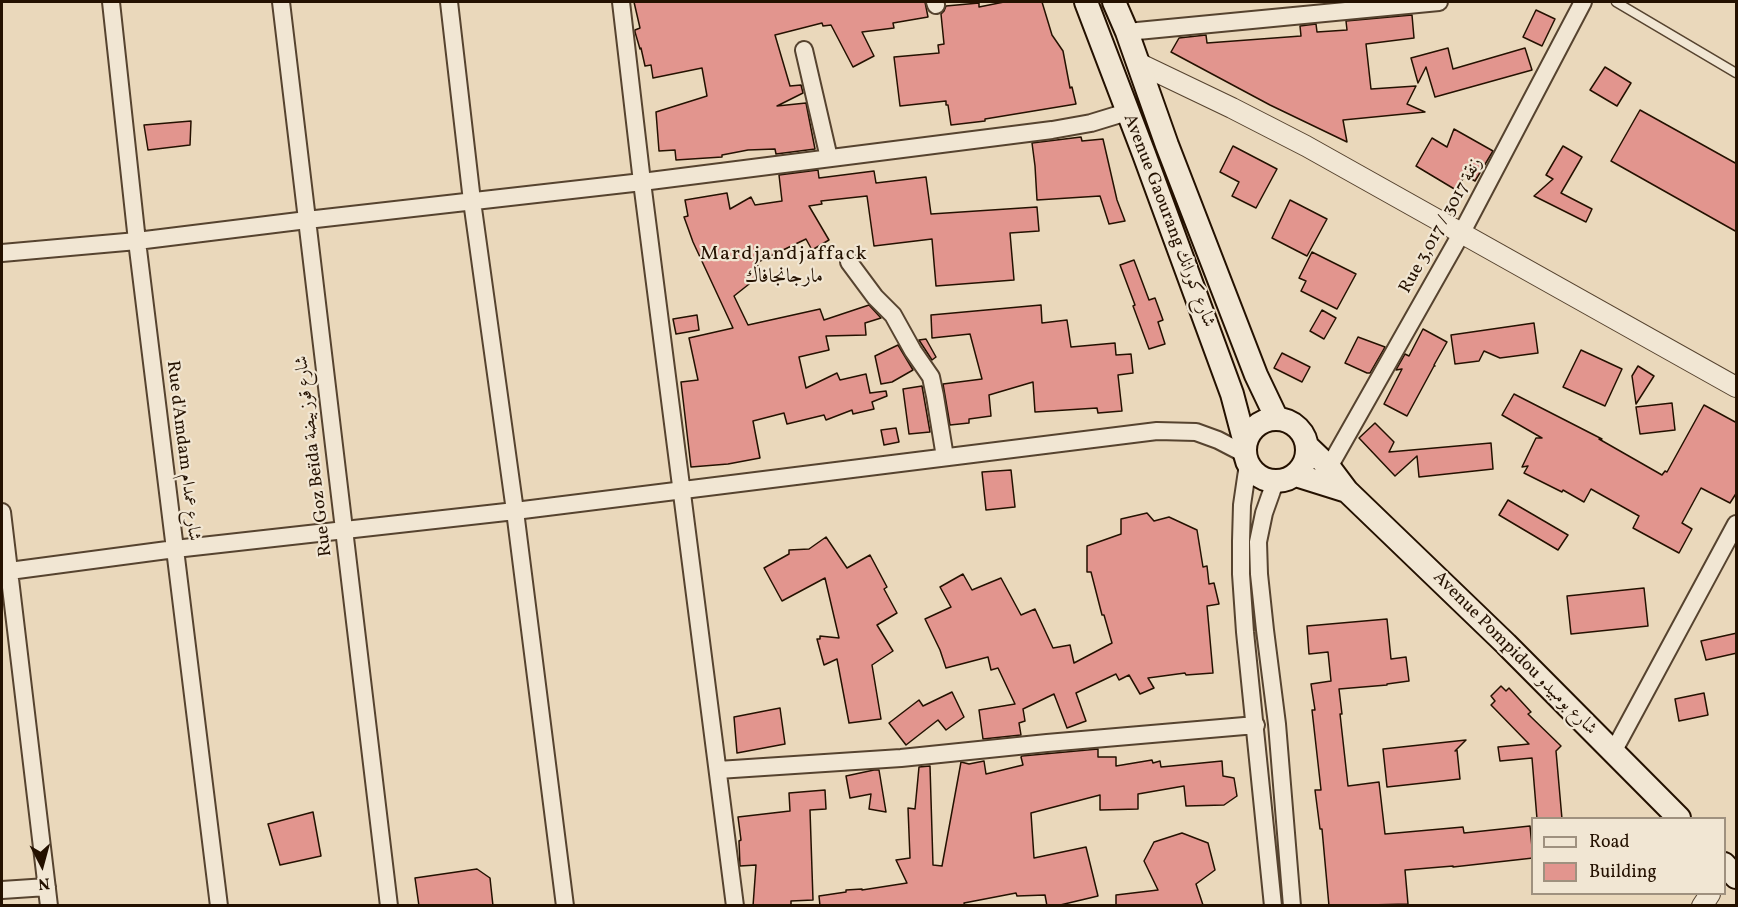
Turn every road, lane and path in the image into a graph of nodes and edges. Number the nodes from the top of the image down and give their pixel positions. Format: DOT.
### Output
graph roads {
  1 [pos="111,2"];
  2 [pos="281,2"];
  3 [pos="449,2"];
  4 [pos="621,2"];
  5 [pos="1086,2"];
  6 [pos="1114,2"];
  7 [pos="1439,2"];
  8 [pos="1583,2"];
  9 [pos="1616,2"];
  10 [pos="1127,32"];
  11 [pos="804,50"];
  12 [pos="1138,63"];
  13 [pos="1737,73"];
  14 [pos="1127,112"];
  15 [pos="829,158"];
  16 [pos="642,182"];
  17 [pos="472,201"];
  18 [pos="307,220"];
  19 [pos="1461,234"];
  20 [pos="136,241"];
  21 [pos="2,254"];
  22 [pos="849,262"];
  23 [pos="1737,387"];
  24 [pos="1277,419"];
  25 [pos="1307,446"];
  26 [pos="1246,454"];
  27 [pos="945,457"];
  28 [pos="1329,467"];
  29 [pos="1285,478"];
  30 [pos="681,490"];
  31 [pos="1347,491"];
  32 [pos="515,511"];
  33 [pos="2,512"];
  34 [pos="1737,524"];
  35 [pos="343,530"];
  36 [pos="175,549"];
  37 [pos="5,572"];
  38 [pos="1256,725"];
  39 [pos="1613,752"];
  40 [pos="718,770"];
  41 [pos="1677,817"];
  42 [pos="47,887"];
  43 [pos="2,890"];
  44 [pos="50,906"];
  45 [pos="219,906"];
  46 [pos="389,906"];
  47 [pos="565,906"];
  48 [pos="735,906"];
  49 [pos="1273,906"];
  50 [pos="1292,906"];
  1 -- 20 [label="street, Rue d'Amdam شارع عمدام"];
  2 -- 18 [label="street, Rue Goz Beïda شارع قوز بيضة"];
  3 -- 17 [label="street"];
  4 -- 16 [label="street"];
  5 -- 14 [label="main road, Avenue Gaourang شارع كورانك"];
  6 -- 10 [label="main road, Avenue Gaourang شارع كورانك"];
  7 -- 10 [label="street"];
  8 -- 19 [label="street, Rue 3,017 / زنقة 3017"];
  9 -- 13 [label="lane"];
  10 -- 12 [label="main road, Avenue Gaourang شارع كورانك"];
  11 -- 15 [label="street"];
  12 -- 19 [label="street"];
  12 -- 24 [label="main road, Avenue Gaourang شارع كورانك"];
  14 -- 15 [label="street"];
  14 -- 26 [label="main road, Avenue Gaourang شارع كورانك"];
  15 -- 16 [label="street"];
  16 -- 17 [label="street"];
  16 -- 30 [label="street"];
  17 -- 18 [label="street"];
  17 -- 32 [label="street"];
  18 -- 20 [label="street"];
  18 -- 35 [label="street, Rue Goz Beïda شارع قوز بيضة"];
  19 -- 23 [label="street"];
  19 -- 28 [label="street, Rue 3,017 / زنقة 3017"];
  20 -- 21 [label="street"];
  20 -- 36 [label="street, Rue d'Amdam شارع عمدام"];
  22 -- 27 [label="street"];
  24 -- 25 [label="main road"];
  24 -- 26 [label="main road"];
  25 -- 28 [label="main road, Avenue Pompidou شارع بومبيدو"];
  25 -- 29 [label="main road"];
  26 -- 27 [label="street"];
  26 -- 29 [label="main road"];
  26 -- 38 [label="street"];
  27 -- 30 [label="street"];
  28 -- 31 [label="main road, Avenue Pompidou شارع بومبيدو"];
  29 -- 31 [label="main road"];
  29 -- 50 [label="street"];
  30 -- 32 [label="street"];
  30 -- 40 [label="street"];
  31 -- 39 [label="main road, Avenue Pompidou شارع بومبيدو"];
  32 -- 35 [label="street"];
  32 -- 47 [label="street"];
  33 -- 37 [label="street"];
  34 -- 39 [label="street"];
  35 -- 36 [label="street"];
  35 -- 46 [label="street, Rue Goz Beïda شارع قوز بيضة"];
  36 -- 37 [label="street"];
  36 -- 45 [label="street, Rue d'Amdam شارع عمدام"];
  37 -- 42 [label="street"];
  38 -- 40 [label="street"];
  38 -- 49 [label="street"];
  39 -- 41 [label="main road, Avenue Pompidou شارع بومبيدو"];
  40 -- 48 [label="street"];
  42 -- 43 [label="street"];
  42 -- 44 [label="street"];
}
